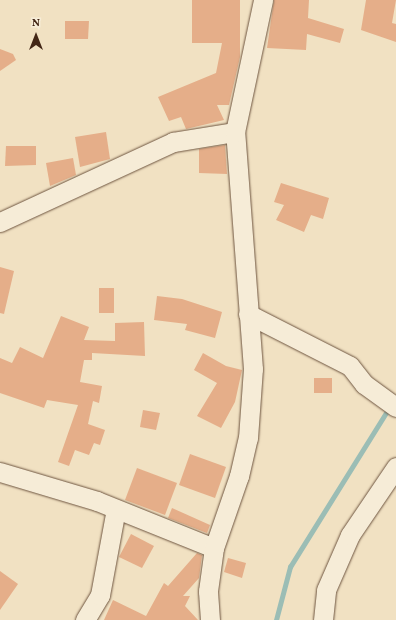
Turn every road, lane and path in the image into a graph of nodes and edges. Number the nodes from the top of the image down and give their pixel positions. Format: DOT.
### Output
graph roads {
  1 [pos="263,0"];
  2 [pos="235,132"];
  3 [pos="0,222"];
  4 [pos="248,314"];
  5 [pos="390,403"];
  6 [pos="396,467"];
  7 [pos="0,472"];
  8 [pos="116,509"];
  9 [pos="214,548"];
  10 [pos="85,620"];
  11 [pos="210,620"];
  12 [pos="323,620"];
  1 -- 2 [label="street"];
  2 -- 3 [label="street"];
  2 -- 4 [label="street"];
  4 -- 5 [label="street"];
  4 -- 9 [label="street"];
  6 -- 12 [label="street"];
  7 -- 8 [label="street"];
  8 -- 9 [label="street"];
  8 -- 10 [label="street"];
  9 -- 11 [label="street"];
}
